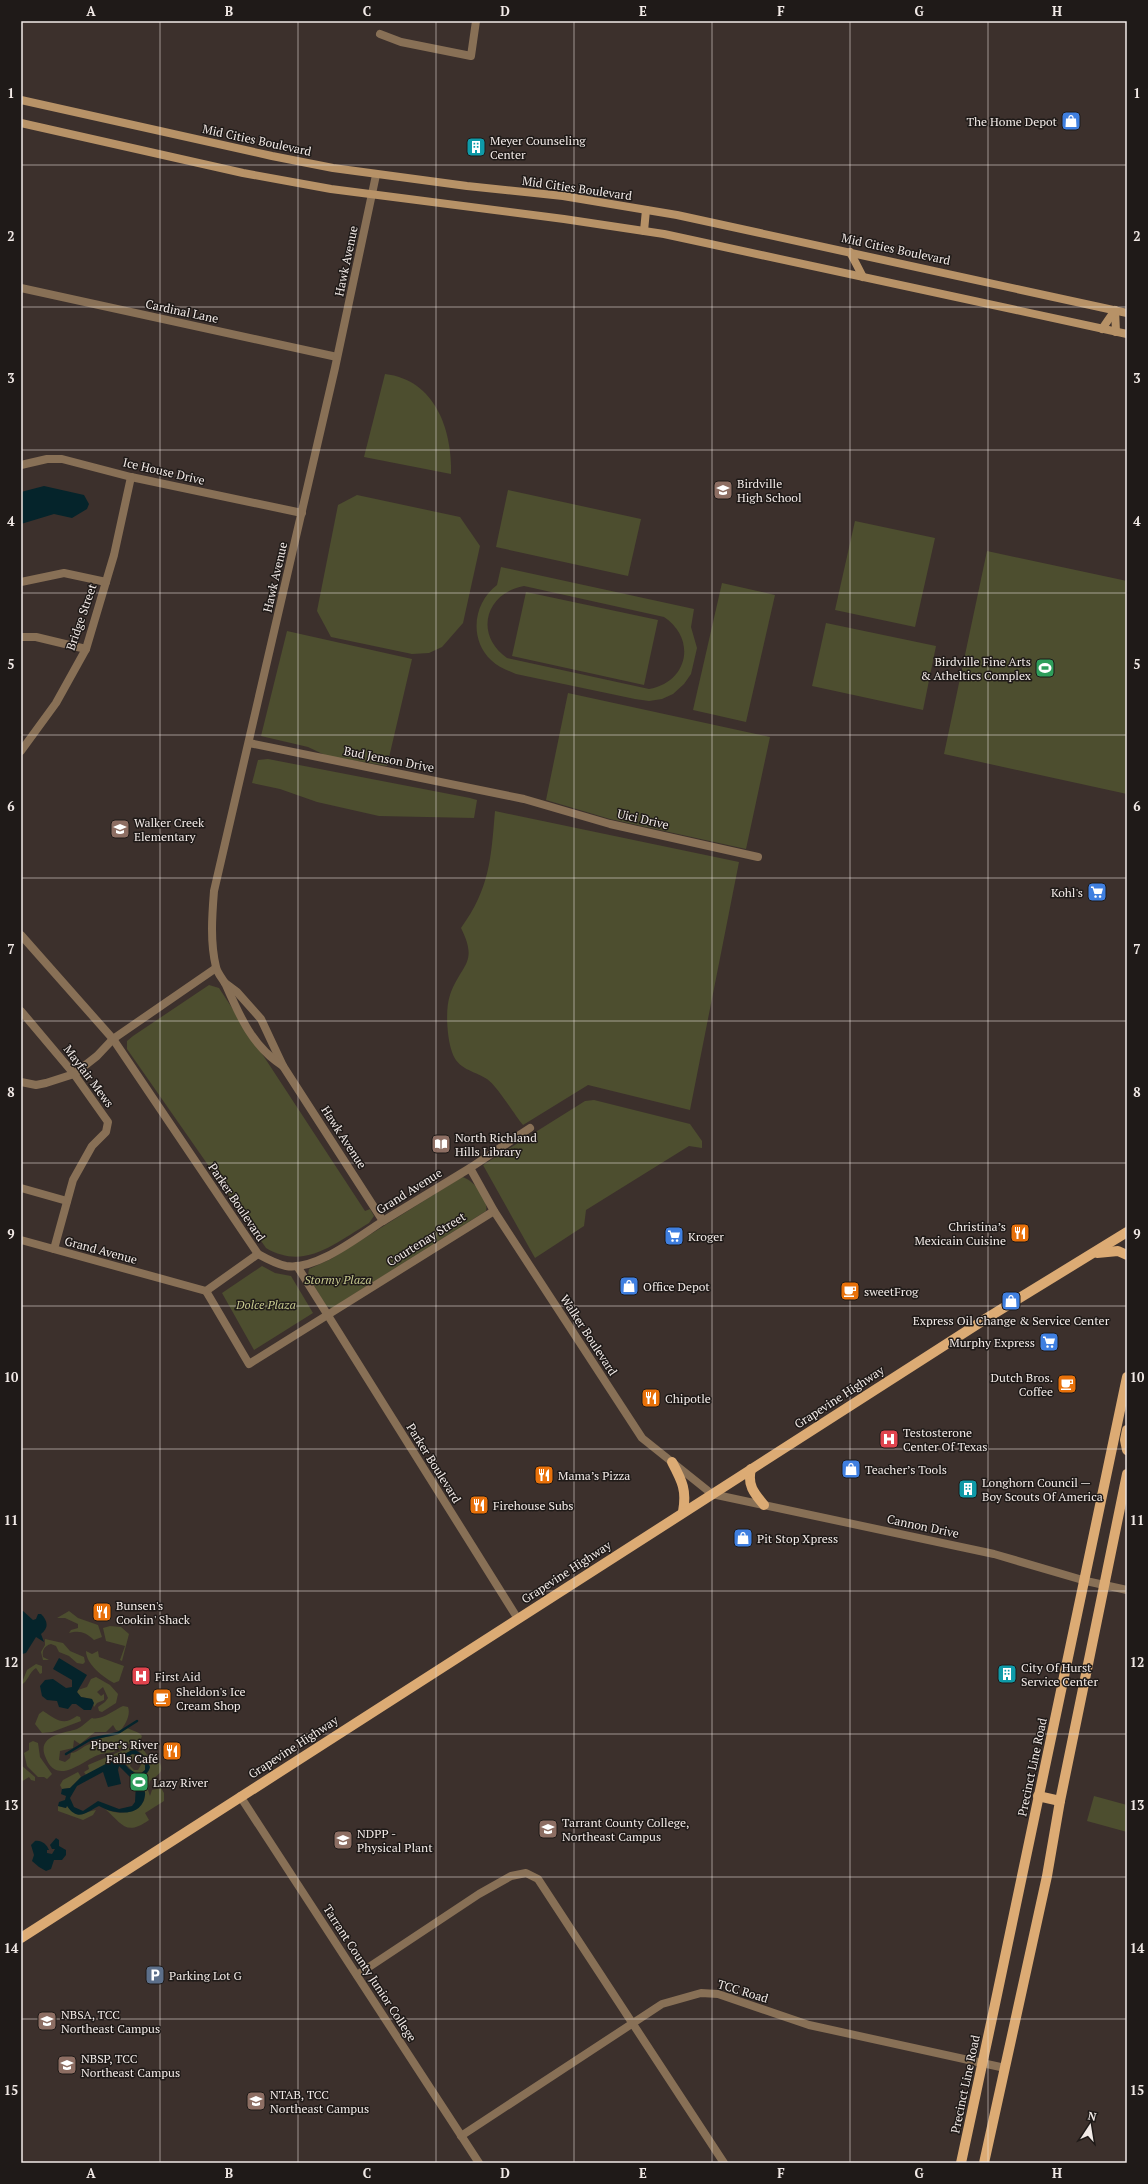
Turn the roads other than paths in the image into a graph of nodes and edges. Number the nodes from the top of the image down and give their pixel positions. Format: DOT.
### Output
graph roads {
  1 [pos="476,21"];
  2 [pos="380,34"];
  3 [pos="21,100"];
  4 [pos="21,123"];
  5 [pos="376,174"];
  6 [pos="373,195"];
  7 [pos="646,210"];
  8 [pos="644,231"];
  9 [pos="850,252"];
  10 [pos="863,277"];
  11 [pos="21,288"];
  12 [pos="1115,310"];
  13 [pos="1127,313"];
  14 [pos="1102,329"];
  15 [pos="1116,332"];
  16 [pos="1127,334"];
  17 [pos="337,357"];
  18 [pos="21,465"];
  19 [pos="131,477"];
  20 [pos="302,513"];
  21 [pos="21,582"];
  22 [pos="106,582"];
  23 [pos="21,637"];
  24 [pos="86,649"];
  25 [pos="249,743"];
  26 [pos="21,751"];
  27 [pos="524,799"];
  28 [pos="758,857"];
  29 [pos="21,935"];
  30 [pos="216,968"];
  31 [pos="225,983"];
  32 [pos="21,1012"];
  33 [pos="113,1039"];
  34 [pos="283,1066"];
  35 [pos="74,1074"];
  36 [pos="21,1082"];
  37 [pos="530,1128"];
  38 [pos="470,1168"];
  39 [pos="21,1188"];
  40 [pos="67,1201"];
  41 [pos="494,1211"];
  42 [pos="383,1221"];
  43 [pos="1127,1232"];
  44 [pos="21,1240"];
  45 [pos="54,1249"];
  46 [pos="258,1254"];
  47 [pos="1127,1255"];
  48 [pos="1086,1257"];
  49 [pos="297,1266"];
  50 [pos="206,1291"];
  51 [pos="327,1314"];
  52 [pos="1127,1377"];
  53 [pos="1123,1416"];
  54 [pos="1127,1430"];
  55 [pos="1127,1450"];
  56 [pos="672,1462"];
  57 [pos="751,1469"];
  58 [pos="1127,1474"];
  59 [pos="712,1494"];
  60 [pos="764,1505"];
  61 [pos="683,1512"];
  62 [pos="1086,1581"];
  63 [pos="1104,1585"];
  64 [pos="1127,1590"];
  65 [pos="518,1619"];
  66 [pos="240,1796"];
  67 [pos="1038,1796"];
  68 [pos="1060,1801"];
  69 [pos="21,1938"];
  70 [pos="358,1975"];
  71 [pos="633,2023"];
  72 [pos="982,2062"];
  73 [pos="1005,2068"];
  74 [pos="461,2136"];
  75 [pos="479,2163"];
  76 [pos="724,2163"];
  77 [pos="961,2163"];
  78 [pos="984,2163"];
  1 -- 2 [label="street"];
  3 -- 5 [label="main road, Mid Cities Boulevard"];
  4 -- 6 [label="main road"];
  5 -- 6 [label="street, Hawk Avenue"];
  5 -- 7 [label="main road, Mid Cities Boulevard"];
  6 -- 8 [label="main road"];
  6 -- 17 [label="street, Hawk Avenue"];
  7 -- 8 [label="main road"];
  7 -- 9 [label="main road, Mid Cities Boulevard"];
  8 -- 10 [label="main road"];
  9 -- 10 [label="main road"];
  9 -- 12 [label="main road, Mid Cities Boulevard"];
  10 -- 14 [label="main road"];
  11 -- 17 [label="street, Cardinal Lane"];
  12 -- 13 [label="main road, Mid Cities Boulevard"];
  12 -- 14 [label="main road"];
  12 -- 15 [label="main road"];
  14 -- 15 [label="main road"];
  15 -- 16 [label="main road"];
  17 -- 20 [label="street, Hawk Avenue"];
  18 -- 19 [label="street, Ice House Drive"];
  19 -- 20 [label="street, Ice House Drive"];
  19 -- 22 [label="street, Bridge Street"];
  20 -- 25 [label="street, Hawk Avenue"];
  21 -- 22 [label="street"];
  22 -- 24 [label="street, Bridge Street"];
  23 -- 24 [label="street"];
  24 -- 26 [label="street, Bridge Street"];
  25 -- 27 [label="street, Bud Jenson Drive"];
  25 -- 30 [label="street, Hawk Avenue"];
  27 -- 28 [label="street, Uici Drive"];
  29 -- 33 [label="street, Parker Boulevard"];
  30 -- 31 [label="street, Hawk Avenue"];
  30 -- 33 [label="street"];
  31 -- 34 [label="street, Hawk Avenue"];
  31 -- 34 [label="street, Hawk Avenue"];
  32 -- 35 [label="street, Mayfair Mews"];
  33 -- 35 [label="street"];
  33 -- 46 [label="street, Parker Boulevard"];
  34 -- 42 [label="street, Hawk Avenue"];
  35 -- 36 [label="street"];
  35 -- 40 [label="street, Mayfair Mews"];
  37 -- 38 [label="street, Grand Avenue"];
  38 -- 41 [label="street, Walker Boulevard"];
  38 -- 42 [label="street, Grand Avenue"];
  39 -- 40 [label="street"];
  40 -- 45 [label="street, Mayfair Mews"];
  41 -- 51 [label="street, Courtenay Street"];
  41 -- 56 [label="street, Walker Boulevard"];
  42 -- 49 [label="street, Grand Avenue"];
  43 -- 48 [label="main road, Grapevine Highway"];
  44 -- 45 [label="street, Grand Avenue"];
  45 -- 50 [label="street, Grand Avenue"];
  46 -- 49 [label="street, Parker Boulevard"];
  46 -- 50 [label="street"];
  47 -- 48 [label="main road"];
  48 -- 57 [label="main road, Grapevine Highway"];
  49 -- 51 [label="street, Parker Boulevard"];
  50 -- 51 [label="street, Courtenay Street"];
  51 -- 65 [label="street, Parker Boulevard"];
  52 -- 53 [label="main road, Precinct Line Road"];
  53 -- 62 [label="main road, Precinct Line Road"];
  54 -- 55 [label="main road"];
  56 -- 59 [label="street, Walker Boulevard"];
  56 -- 61 [label="main road"];
  57 -- 59 [label="main road, Grapevine Highway"];
  57 -- 60 [label="main road"];
  58 -- 63 [label="main road"];
  59 -- 60 [label="street, Cannon Drive"];
  59 -- 61 [label="main road, Grapevine Highway"];
  60 -- 62 [label="street, Cannon Drive"];
  61 -- 65 [label="main road, Grapevine Highway"];
  62 -- 63 [label="street, Cannon Drive"];
  62 -- 67 [label="main road, Precinct Line Road"];
  63 -- 64 [label="street, Cannon Drive"];
  63 -- 68 [label="main road"];
  65 -- 66 [label="main road, Grapevine Highway"];
  66 -- 69 [label="main road, Grapevine Highway"];
  66 -- 70 [label="street, Tarrant County Junior College"];
  67 -- 68 [label="main road"];
  67 -- 72 [label="main road, Precinct Line Road"];
  68 -- 73 [label="main road"];
  70 -- 71 [label="street"];
  70 -- 74 [label="street, Tarrant County Junior College"];
  71 -- 72 [label="street, TCC Road"];
  71 -- 74 [label="street, TCC Road"];
  71 -- 76 [label="street"];
  72 -- 73 [label="street, TCC Road"];
  72 -- 77 [label="main road, Precinct Line Road"];
  73 -- 78 [label="main road"];
  74 -- 75 [label="street, Tarrant County Junior College"];
}
